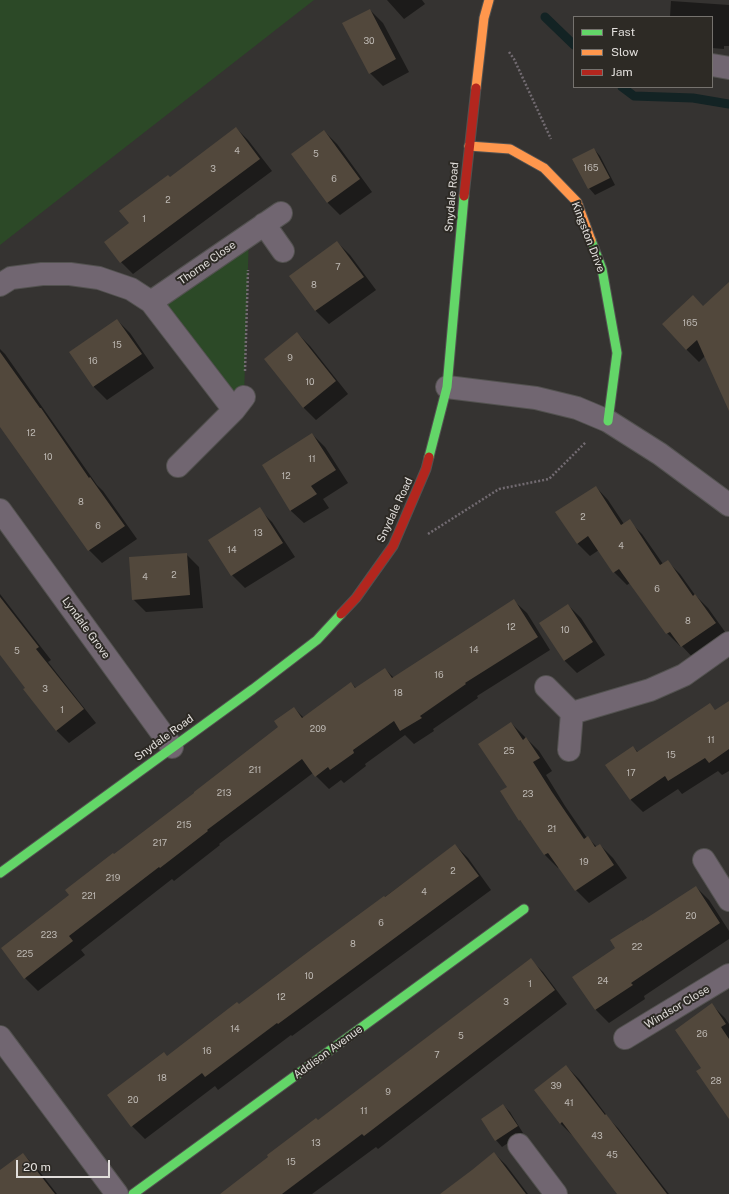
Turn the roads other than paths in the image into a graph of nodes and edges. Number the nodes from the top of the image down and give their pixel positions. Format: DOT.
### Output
graph roads {
  1 [pos="489,0"];
  2 [pos="713,65"];
  3 [pos="729,68"];
  4 [pos="469,146"];
  5 [pos="283,250"];
  6 [pos="0,285"];
  7 [pos="151,302"];
  8 [pos="447,387"];
  9 [pos="608,421"];
  10 [pos="178,466"];
  11 [pos="726,496"];
  12 [pos="0,510"];
  13 [pos="729,643"];
  14 [pos="546,687"];
  15 [pos="572,712"];
  16 [pos="172,747"];
  17 [pos="569,750"];
  18 [pos="704,860"];
  19 [pos="0,873"];
  20 [pos="729,900"];
  21 [pos="524,909"];
  22 [pos="729,975"];
  23 [pos="0,1037"];
  24 [pos="625,1038"];
  25 [pos="519,1145"];
  26 [pos="116,1194"];
  27 [pos="133,1194"];
  28 [pos="556,1194"];
  1 -- 4 [label="street, Snydale Road"];
  2 -- 3 [label="street"];
  4 -- 8 [label="street, Snydale Road"];
  4 -- 9 [label="street, Kingston Drive"];
  5 -- 7 [label="street, Thorne Close"];
  6 -- 7 [label="street"];
  7 -- 10 [label="street"];
  8 -- 9 [label="street"];
  8 -- 16 [label="street, Snydale Road"];
  9 -- 11 [label="street"];
  12 -- 16 [label="street, Lyndale Grove"];
  13 -- 15 [label="street"];
  14 -- 15 [label="street"];
  15 -- 17 [label="street"];
  16 -- 19 [label="street, Snydale Road"];
  18 -- 20 [label="street"];
  21 -- 27 [label="street, Addison Avenue"];
  22 -- 24 [label="street, Windsor Close"];
  23 -- 26 [label="street"];
  25 -- 28 [label="street"];
}
